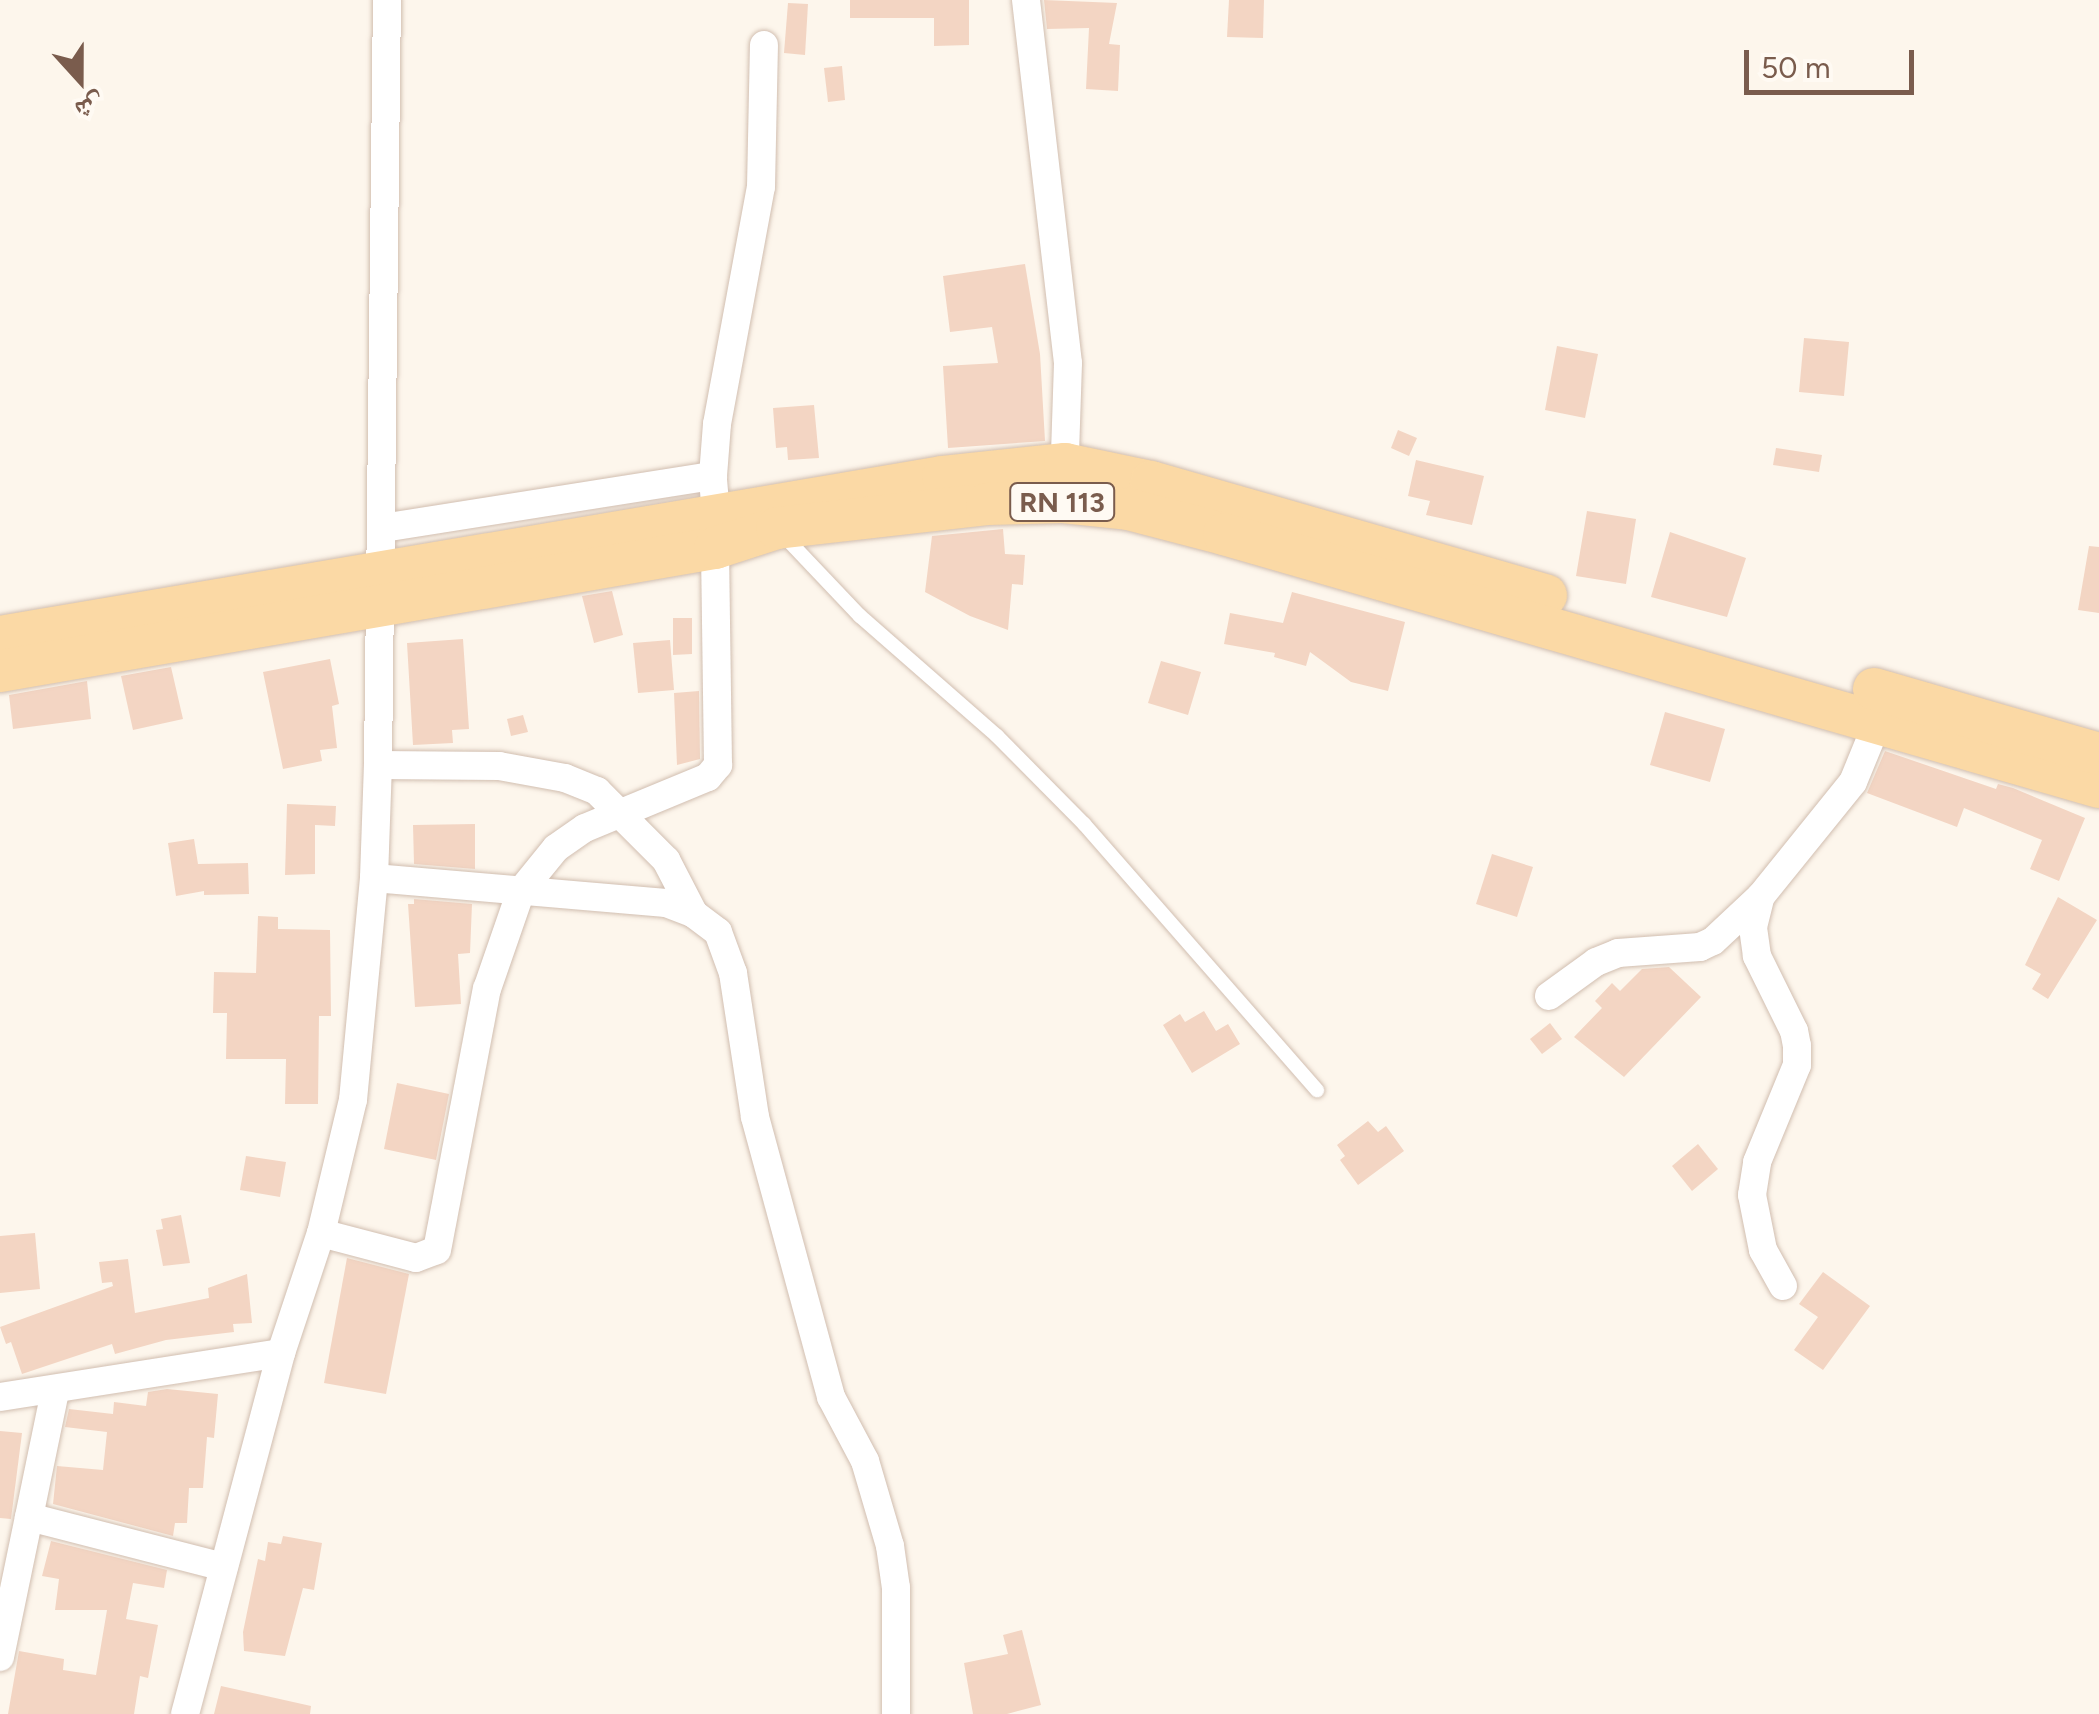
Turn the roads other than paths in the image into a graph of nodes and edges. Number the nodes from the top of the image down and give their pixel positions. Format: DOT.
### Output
graph roads {
  1 [pos="386,0"];
  2 [pos="1026,0"];
  3 [pos="764,45"];
  4 [pos="1064,483"];
  5 [pos="714,513"];
  6 [pos="776,528"];
  7 [pos="383,566"];
  8 [pos="0,637"];
  9 [pos="0,671"];
  10 [pos="1878,721"];
  11 [pos="2099,754"];
  12 [pos="378,765"];
  13 [pos="2099,787"];
  14 [pos="621,812"];
  15 [pos="374,878"];
  16 [pos="521,891"];
  17 [pos="1762,896"];
  18 [pos="694,914"];
  19 [pos="1549,996"];
  20 [pos="1317,1090"];
  21 [pos="321,1233"];
  22 [pos="1782,1286"];
  23 [pos="281,1352"];
  24 [pos="55,1391"];
  25 [pos="0,1397"];
  26 [pos="29,1517"];
  27 [pos="224,1567"];
  28 [pos="0,1658"];
  29 [pos="185,1714"];
  30 [pos="896,1714"];
  1 -- 7 [label="street"];
  2 -- 4 [label="street"];
  3 -- 5 [label="street"];
  4 -- 5 [label="main road, RN 113"];
  4 -- 6 [label="main road, RN 113"];
  4 -- 10 [label="main road, RN 113"];
  4 -- 11 [label="main road, RN 113"];
  5 -- 6 [label="main road, RN 113"];
  5 -- 7 [label="main road, RN 113"];
  5 -- 14 [label="street"];
  6 -- 20 [label="lane"];
  7 -- 8 [label="main road, RN 113"];
  7 -- 9 [label="main road, RN 113"];
  7 -- 12 [label="street"];
  10 -- 13 [label="main road, RN 113"];
  10 -- 17 [label="street"];
  12 -- 14 [label="street"];
  12 -- 15 [label="street"];
  14 -- 16 [label="street"];
  14 -- 18 [label="street"];
  15 -- 16 [label="street"];
  15 -- 21 [label="street"];
  16 -- 18 [label="street"];
  16 -- 21 [label="street"];
  17 -- 19 [label="street"];
  17 -- 22 [label="street"];
  18 -- 30 [label="street"];
  21 -- 23 [label="street"];
  23 -- 24 [label="street"];
  23 -- 27 [label="street"];
  24 -- 25 [label="street"];
  24 -- 26 [label="street"];
  26 -- 27 [label="street"];
  26 -- 28 [label="street"];
  27 -- 29 [label="street"];
}
